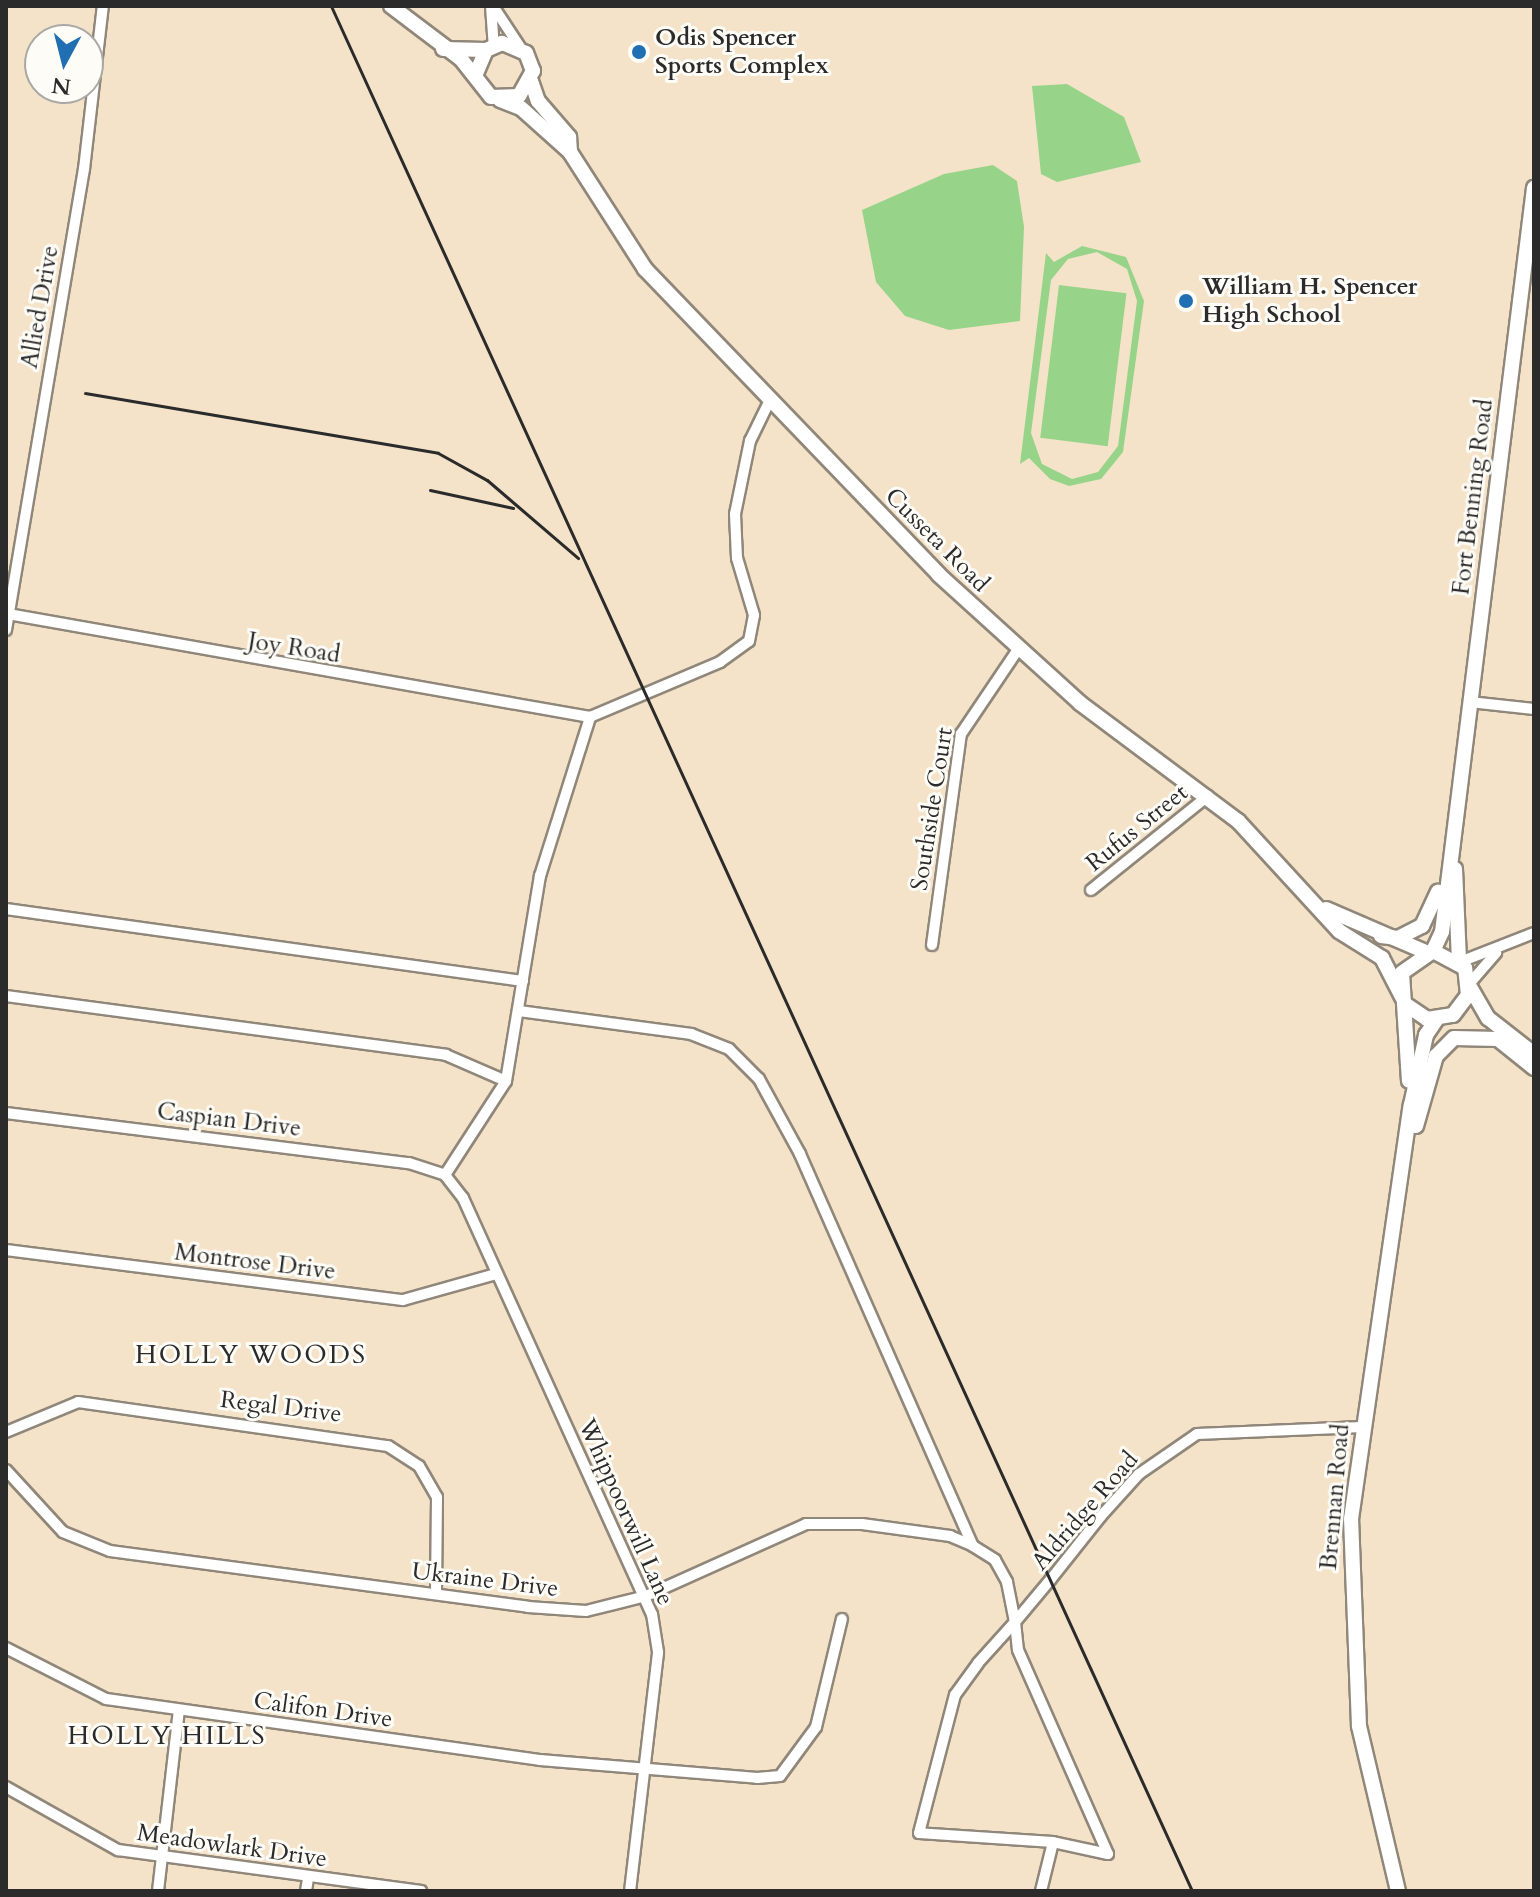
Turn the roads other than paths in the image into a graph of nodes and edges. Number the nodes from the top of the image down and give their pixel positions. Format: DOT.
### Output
graph roads {
  1 [pos="103,6"];
  2 [pos="391,6"];
  3 [pos="492,6"];
  4 [pos="520,47"];
  5 [pos="490,48"];
  6 [pos="443,49"];
  7 [pos="476,74"];
  8 [pos="531,81"];
  9 [pos="500,100"];
  10 [pos="570,152"];
  11 [pos="1534,188"];
  12 [pos="1528,275"];
  13 [pos="770,400"];
  14 [pos="8,614"];
  15 [pos="6,630"];
  16 [pos="1019,648"];
  17 [pos="1470,702"];
  18 [pos="1534,709"];
  19 [pos="590,717"];
  20 [pos="1208,796"];
  21 [pos="1455,812"];
  22 [pos="1447,856"];
  23 [pos="1091,890"];
  24 [pos="6,909"];
  25 [pos="1325,909"];
  26 [pos="1534,933"];
  27 [pos="1381,936"];
  28 [pos="932,945"];
  29 [pos="1504,946"];
  30 [pos="1430,951"];
  31 [pos="1459,961"];
  32 [pos="523,981"];
  33 [pos="1470,985"];
  34 [pos="6,996"];
  35 [pos="1403,1000"];
  36 [pos="519,1011"];
  37 [pos="1441,1020"];
  38 [pos="1498,1039"];
  39 [pos="1534,1054"];
  40 [pos="1534,1068"];
  41 [pos="506,1081"];
  42 [pos="1411,1105"];
  43 [pos="6,1113"];
  44 [pos="1404,1165"];
  45 [pos="445,1175"];
  46 [pos="6,1250"];
  47 [pos="496,1274"];
  48 [pos="1362,1427"];
  49 [pos="6,1432"];
  50 [pos="6,1470"];
  51 [pos="973,1546"];
  52 [pos="436,1593"];
  53 [pos="646,1596"];
  54 [pos="842,1619"];
  55 [pos="1015,1622"];
  56 [pos="6,1648"];
  57 [pos="179,1710"];
  58 [pos="647,1764"];
  59 [pos="6,1787"];
  60 [pos="1053,1842"];
  61 [pos="162,1857"];
  62 [pos="308,1878"];
  63 [pos="158,1891"];
  64 [pos="306,1891"];
  65 [pos="421,1891"];
  66 [pos="630,1891"];
  67 [pos="1041,1891"];
  68 [pos="1398,1891"];
  1 -- 14 [label="street, Allied Drive"];
  2 -- 6 [label="street"];
  3 -- 4 [label="street, Cusseta Road"];
  3 -- 5 [label="street, Cusseta Road"];
  4 -- 5 [label="street"];
  4 -- 8 [label="street, Cusseta Road"];
  5 -- 6 [label="street"];
  5 -- 7 [label="street, Cusseta Road"];
  6 -- 7 [label="street"];
  7 -- 9 [label="street, Cusseta Road"];
  8 -- 9 [label="street"];
  8 -- 10 [label="street, Cusseta Road"];
  9 -- 10 [label="street, Cusseta Road"];
  10 -- 13 [label="street, Cusseta Road"];
  11 -- 12 [label="street, Fort Benning Road"];
  12 -- 17 [label="street, Fort Benning Road"];
  13 -- 16 [label="street, Cusseta Road"];
  13 -- 19 [label="street"];
  14 -- 15 [label="street"];
  14 -- 19 [label="street, Joy Road"];
  16 -- 20 [label="street, Cusseta Road"];
  16 -- 28 [label="street, Southside Court"];
  17 -- 18 [label="street"];
  17 -- 21 [label="street, Fort Benning Road"];
  19 -- 32 [label="street"];
  20 -- 23 [label="street, Rufus Street"];
  20 -- 25 [label="street, Cusseta Road"];
  21 -- 22 [label="street, Fort Benning Road"];
  21 -- 31 [label="street, Fort Benning Road"];
  22 -- 27 [label="street"];
  22 -- 30 [label="street, Fort Benning Road"];
  24 -- 32 [label="street"];
  25 -- 27 [label="street, Cusseta Road"];
  25 -- 35 [label="street, Cusseta Road"];
  26 -- 29 [label="street"];
  27 -- 30 [label="street, Cusseta Road"];
  29 -- 31 [label="street"];
  29 -- 33 [label="street"];
  30 -- 31 [label="street"];
  30 -- 35 [label="street"];
  31 -- 33 [label="street"];
  32 -- 36 [label="street"];
  33 -- 37 [label="street"];
  33 -- 39 [label="street"];
  34 -- 41 [label="street"];
  35 -- 37 [label="street"];
  35 -- 42 [label="street, Brennan Road"];
  36 -- 41 [label="street"];
  36 -- 51 [label="street"];
  37 -- 38 [label="street"];
  37 -- 42 [label="street, Brennan Road"];
  38 -- 40 [label="street"];
  38 -- 44 [label="street"];
  41 -- 45 [label="street"];
  42 -- 44 [label="street, Brennan Road"];
  43 -- 45 [label="street, Caspian Drive"];
  44 -- 48 [label="street, Brennan Road"];
  45 -- 47 [label="street, Whippoorwill Lane"];
  46 -- 47 [label="street, Montrose Drive"];
  47 -- 53 [label="street, Whippoorwill Lane"];
  48 -- 55 [label="street, Aldridge Road"];
  48 -- 68 [label="street, Brennan Road"];
  49 -- 52 [label="street, Regal Drive"];
  50 -- 52 [label="street, Ukraine Drive"];
  51 -- 53 [label="street, Ukraine Drive"];
  51 -- 55 [label="street"];
  52 -- 53 [label="street, Ukraine Drive"];
  53 -- 58 [label="street, Whippoorwill Lane"];
  54 -- 58 [label="street, Califon Drive"];
  55 -- 60 [label="street"];
  55 -- 60 [label="street, Aldridge Road"];
  56 -- 57 [label="street, Califon Drive"];
  57 -- 58 [label="street, Califon Drive"];
  57 -- 61 [label="street"];
  58 -- 66 [label="street, Whippoorwill Lane"];
  59 -- 61 [label="street, Meadowlark Drive"];
  60 -- 67 [label="street"];
  61 -- 62 [label="street, Meadowlark Drive"];
  61 -- 63 [label="street"];
  62 -- 64 [label="street"];
  62 -- 65 [label="street, Meadowlark Drive"];
}
